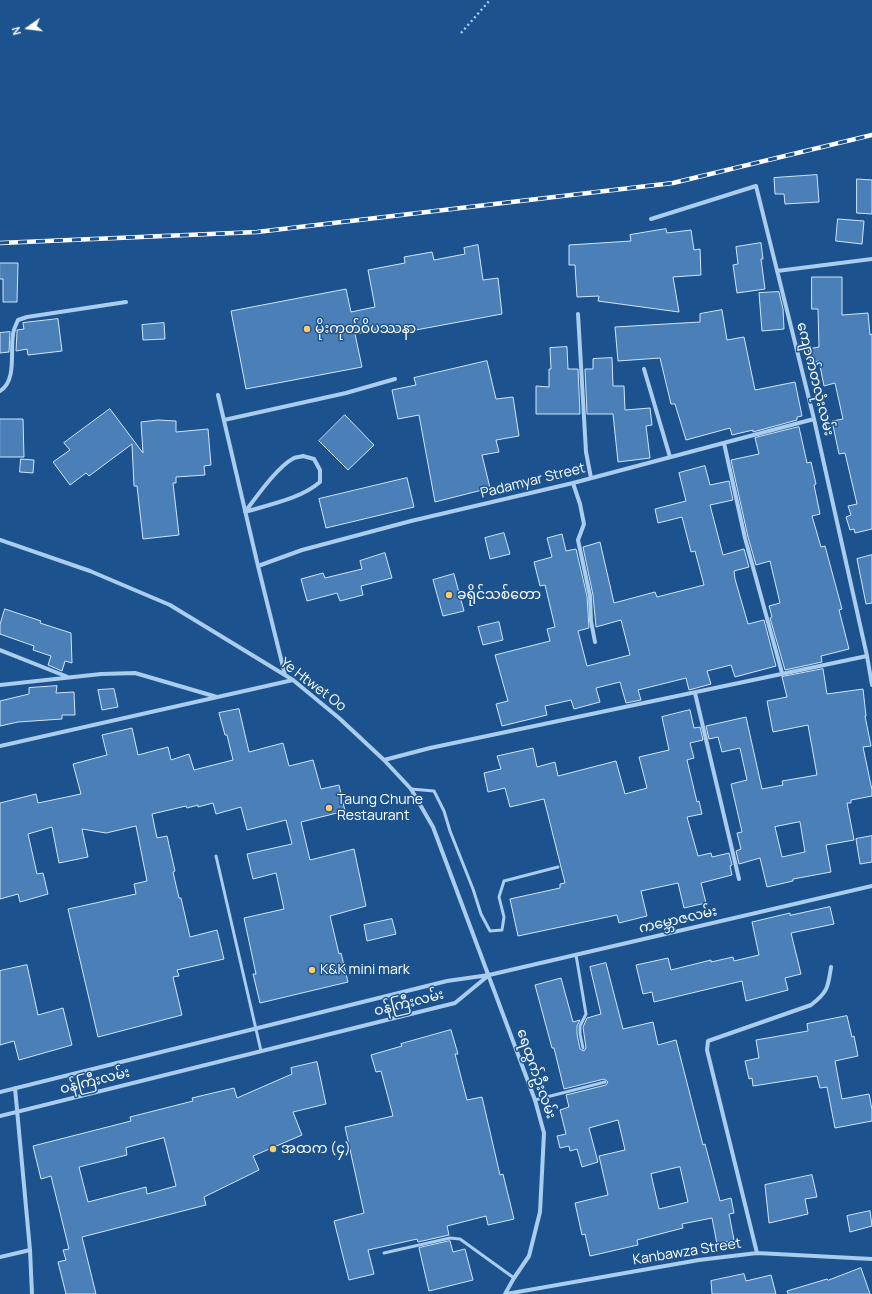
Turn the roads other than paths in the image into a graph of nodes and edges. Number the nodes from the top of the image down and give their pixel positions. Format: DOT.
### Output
graph roads {
  1 [pos="651,219"];
  2 [pos="872,259"];
  3 [pos="778,271"];
  4 [pos="126,302"];
  5 [pos="578,314"];
  6 [pos="644,369"];
  7 [pos="395,379"];
  8 [pos="0,392"];
  9 [pos="218,395"];
  10 [pos="814,419"];
  11 [pos="224,420"];
  12 [pos="724,443"];
  13 [pos="670,457"];
  14 [pos="591,478"];
  15 [pos="573,483"];
  16 [pos="245,512"];
  17 [pos="0,540"];
  18 [pos="258,566"];
  19 [pos="595,642"];
  20 [pos="0,650"];
  21 [pos="867,656"];
  22 [pos="782,674"];
  23 [pos="285,675"];
  24 [pos="71,678"];
  25 [pos="293,680"];
  26 [pos="0,685"];
  27 [pos="872,685"];
  28 [pos="696,693"];
  29 [pos="218,697"];
  30 [pos="0,746"];
  31 [pos="384,760"];
  32 [pos="411,789"];
  33 [pos="216,856"];
  34 [pos="558,867"];
  35 [pos="739,879"];
  36 [pos="872,886"];
  37 [pos="576,955"];
  38 [pos="831,967"];
  39 [pos="489,975"];
  40 [pos="256,1029"];
  41 [pos="583,1048"];
  42 [pos="261,1052"];
  43 [pos="605,1082"];
  44 [pos="15,1088"];
  45 [pos="0,1092"];
  46 [pos="535,1100"];
  47 [pos="18,1112"];
  48 [pos="0,1116"];
  49 [pos="30,1250"];
  50 [pos="384,1253"];
  51 [pos="757,1253"];
  52 [pos="0,1257"];
  53 [pos="872,1259"];
  54 [pos="514,1278"];
  55 [pos="32,1294"];
  56 [pos="506,1294"];
  1 -- 3 [label="street, ကျောက်တလုံးလမ်း"];
  2 -- 3 [label="street"];
  3 -- 10 [label="street, ကျောက်တလုံးလမ်း"];
  4 -- 8 [label="street"];
  5 -- 14 [label="street"];
  6 -- 13 [label="street"];
  7 -- 11 [label="street"];
  9 -- 11 [label="street"];
  10 -- 12 [label="street, Padamyar Street"];
  10 -- 21 [label="street, ကျောက်တလုံးလမ်း"];
  11 -- 16 [label="street"];
  12 -- 13 [label="street, Padamyar Street"];
  12 -- 22 [label="street"];
  13 -- 14 [label="street, Padamyar Street"];
  14 -- 15 [label="street, Padamyar Street"];
  15 -- 18 [label="street, Padamyar Street"];
  15 -- 19 [label="street"];
  16 -- 16 [label="street"];
  16 -- 18 [label="street"];
  17 -- 23 [label="street, Ye Htwet Oo"];
  18 -- 23 [label="street"];
  20 -- 24 [label="street"];
  21 -- 22 [label="street"];
  21 -- 27 [label="street, ကျောက်တလုံးလမ်း"];
  22 -- 28 [label="street"];
  23 -- 25 [label="street, Ye Htwet Oo"];
  24 -- 26 [label="street"];
  24 -- 29 [label="street"];
  25 -- 29 [label="street"];
  25 -- 31 [label="street, Ye Htwet Oo"];
  28 -- 31 [label="street"];
  28 -- 35 [label="street"];
  29 -- 30 [label="street"];
  31 -- 32 [label="street, Ye Htwet Oo"];
  32 -- 34 [label="lane"];
  32 -- 39 [label="street, Ye Htwet Oo"];
  33 -- 40 [label="lane"];
  36 -- 37 [label="street, ကမ္ဘောဇလမ်း"];
  37 -- 39 [label="street, ကမ္ဘောဇလမ်း"];
  37 -- 41 [label="lane"];
  38 -- 51 [label="street"];
  39 -- 40 [label="street, ဝန်ကြီးလမ်း"];
  39 -- 42 [label="street, ဝန်ကြီးလမ်း"];
  39 -- 46 [label="street, ရေထွက်ဦးလမ်း"];
  40 -- 42 [label="lane"];
  40 -- 44 [label="street, ဝန်ကြီးလမ်း"];
  42 -- 47 [label="street, ဝန်ကြီးလမ်း"];
  43 -- 46 [label="lane"];
  44 -- 45 [label="street, ဝန်ကြီးလမ်း"];
  44 -- 47 [label="street"];
  46 -- 54 [label="street, ရေထွက်ဦးလမ်း"];
  47 -- 48 [label="street, ဝန်ကြီးလမ်း"];
  47 -- 49 [label="street"];
  49 -- 52 [label="street"];
  49 -- 55 [label="street"];
  50 -- 54 [label="lane"];
  51 -- 53 [label="street, Kanbawza Street"];
  51 -- 56 [label="street, Kanbawza Street"];
  54 -- 56 [label="street, ရေထွက်ဦးလမ်း"];
}
